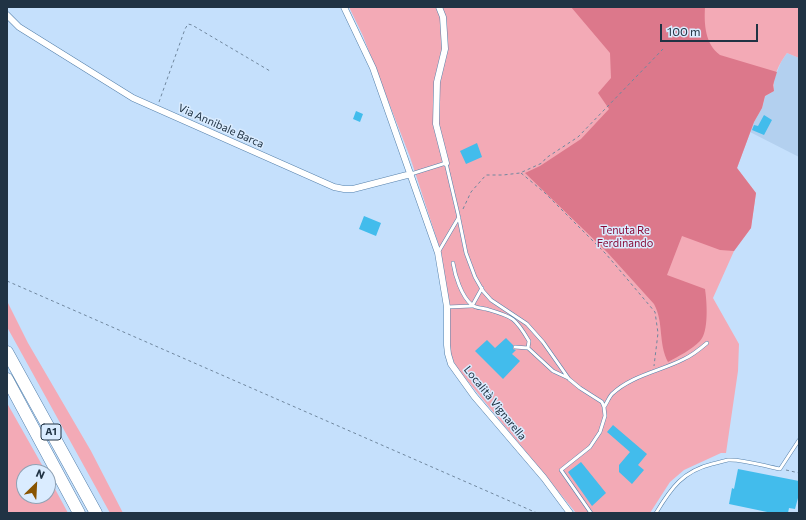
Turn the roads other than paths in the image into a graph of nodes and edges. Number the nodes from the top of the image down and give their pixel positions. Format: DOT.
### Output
graph roads {
  1 [pos="344,7"];
  2 [pos="439,7"];
  3 [pos="7,15"];
  4 [pos="446,163"];
  5 [pos="410,174"];
  6 [pos="459,217"];
  7 [pos="438,253"];
  8 [pos="453,263"];
  9 [pos="482,288"];
  10 [pos="472,306"];
  11 [pos="447,307"];
  12 [pos="707,343"];
  13 [pos="515,347"];
  14 [pos="528,348"];
  15 [pos="7,352"];
  16 [pos="7,379"];
  17 [pos="569,379"];
  18 [pos="604,408"];
  19 [pos="799,440"];
  20 [pos="79,513"];
  21 [pos="96,513"];
  22 [pos="570,513"];
  23 [pos="591,513"];
  24 [pos="656,513"];
  1 -- 5 [label="street, Località Vignarella"];
  2 -- 4 [label="street"];
  3 -- 5 [label="street, Via Annibale Barca"];
  4 -- 5 [label="lane, Via Annibale Barca"];
  4 -- 6 [label="lane"];
  5 -- 7 [label="street, Località Vignarella"];
  6 -- 7 [label="lane"];
  6 -- 9 [label="lane"];
  7 -- 11 [label="street, Località Vignarella"];
  8 -- 10 [label="lane"];
  9 -- 10 [label="lane"];
  9 -- 17 [label="lane"];
  10 -- 11 [label="lane"];
  10 -- 14 [label="lane"];
  11 -- 22 [label="street, Località Vignarella"];
  12 -- 18 [label="lane"];
  13 -- 14 [label="lane"];
  14 -- 17 [label="lane"];
  15 -- 21 [label="highway, A1"];
  16 -- 20 [label="highway, A1"];
  17 -- 18 [label="lane"];
  18 -- 23 [label="lane"];
  19 -- 24 [label="lane"];
}
